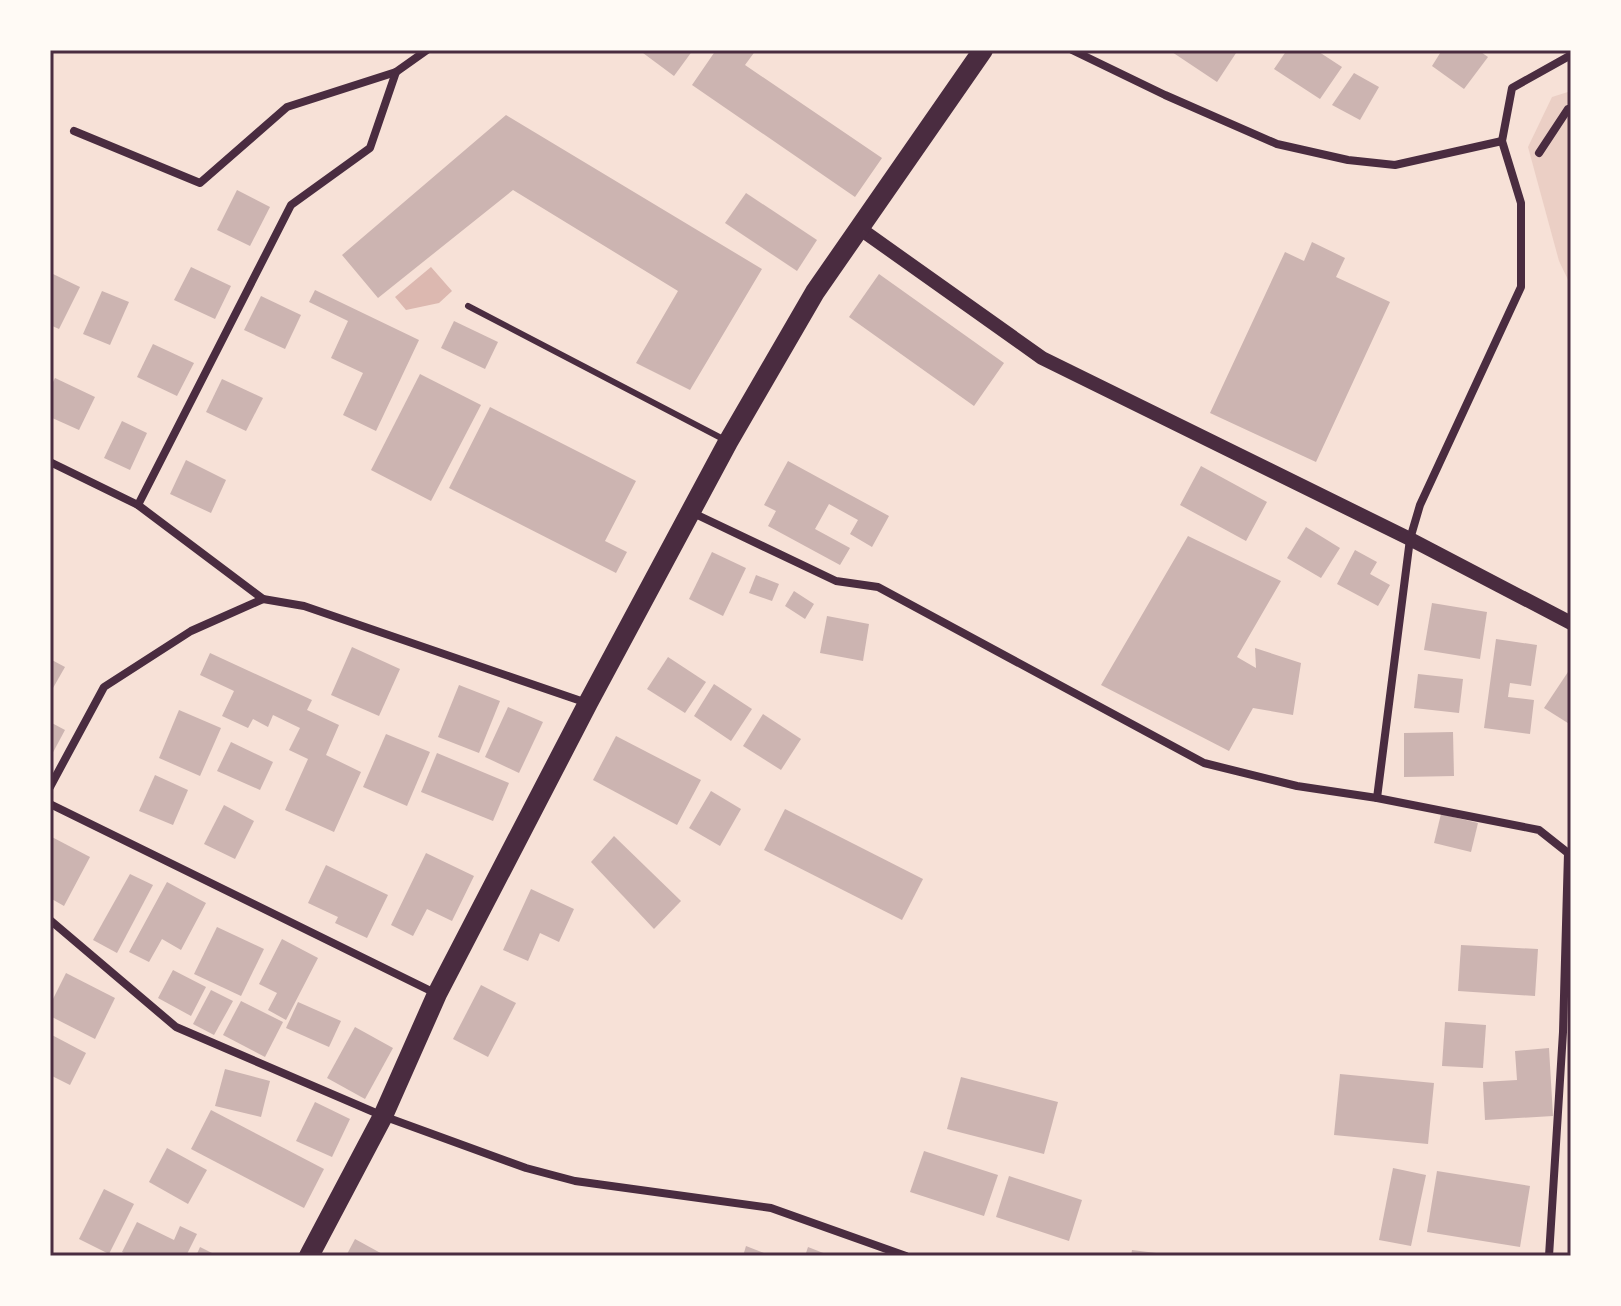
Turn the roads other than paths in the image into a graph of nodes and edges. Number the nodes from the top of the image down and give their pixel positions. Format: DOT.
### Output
graph roads {
  1 [pos="410,50"];
  2 [pos="1072,50"];
  3 [pos="424,52"];
  4 [pos="974,53"];
  5 [pos="1571,55"];
  6 [pos="396,72"];
  7 [pos="1571,108"];
  8 [pos="74,131"];
  9 [pos="1502,141"];
  10 [pos="1539,153"];
  11 [pos="859,228"];
  12 [pos="468,306"];
  13 [pos="728,442"];
  14 [pos="50,462"];
  15 [pos="138,505"];
  16 [pos="690,512"];
  17 [pos="1410,539"];
  18 [pos="263,599"];
  19 [pos="1571,623"];
  20 [pos="588,703"];
  21 [pos="50,787"];
  22 [pos="1377,798"];
  23 [pos="50,804"];
  24 [pos="50,920"];
  25 [pos="437,994"];
  26 [pos="383,1116"];
  27 [pos="309,1256"];
  28 [pos="906,1256"];
  29 [pos="1549,1256"];
  1 -- 3 [label="street"];
  2 -- 9 [label="street"];
  3 -- 6 [label="street"];
  4 -- 11 [label="main road"];
  5 -- 9 [label="street"];
  6 -- 8 [label="street"];
  6 -- 15 [label="street"];
  7 -- 10 [label="street"];
  9 -- 17 [label="street"];
  11 -- 13 [label="main road"];
  11 -- 17 [label="street"];
  12 -- 13 [label="lane"];
  13 -- 16 [label="main road"];
  14 -- 15 [label="street"];
  15 -- 18 [label="street"];
  16 -- 20 [label="main road"];
  16 -- 22 [label="street"];
  17 -- 19 [label="street"];
  17 -- 22 [label="street"];
  18 -- 20 [label="street"];
  18 -- 21 [label="street"];
  20 -- 25 [label="main road"];
  22 -- 29 [label="street"];
  23 -- 25 [label="street"];
  24 -- 26 [label="street"];
  25 -- 26 [label="main road"];
  26 -- 27 [label="main road"];
  26 -- 28 [label="street"];
}
